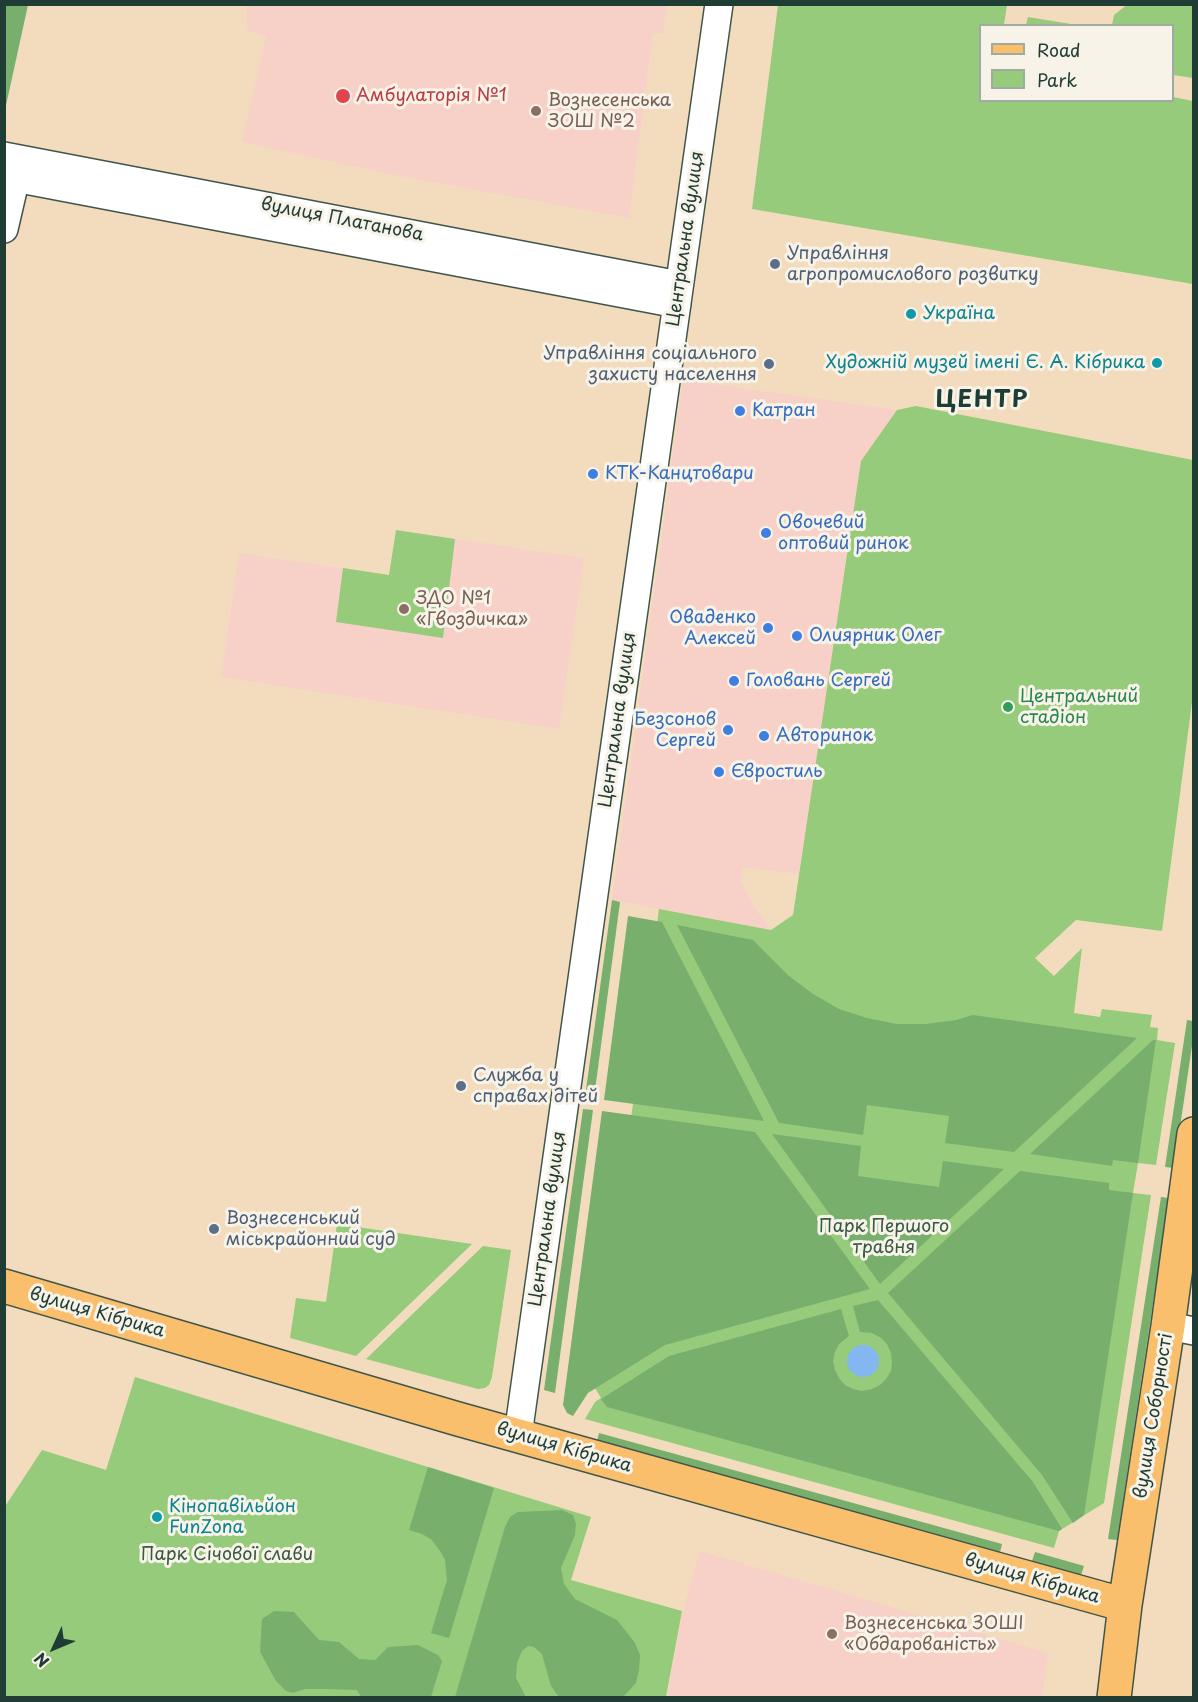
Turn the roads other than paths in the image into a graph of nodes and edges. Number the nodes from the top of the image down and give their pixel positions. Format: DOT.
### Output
graph roads {
  1 [pos="718,4"];
  2 [pos="11,167"];
  3 [pos="4,229"];
  4 [pos="678,295"];
  5 [pos="1194,1134"];
  6 [pos="4,1286"];
  7 [pos="1180,1329"];
  8 [pos="518,1436"];
  9 [pos="1125,1605"];
  10 [pos="1114,1698"];
  1 -- 4 [label="street, Центральна вулиця"];
  2 -- 3 [label="street"];
  2 -- 4 [label="street, вулиця Платанова"];
  4 -- 8 [label="street, Центральна вулиця"];
  5 -- 7 [label="main road, вулиця Соборності"];
  6 -- 8 [label="main road, вулиця Кібрика"];
  7 -- 9 [label="main road, вулиця Соборності"];
  8 -- 9 [label="main road, вулиця Кібрика"];
  9 -- 10 [label="main road, вулиця Соборності"];
}
